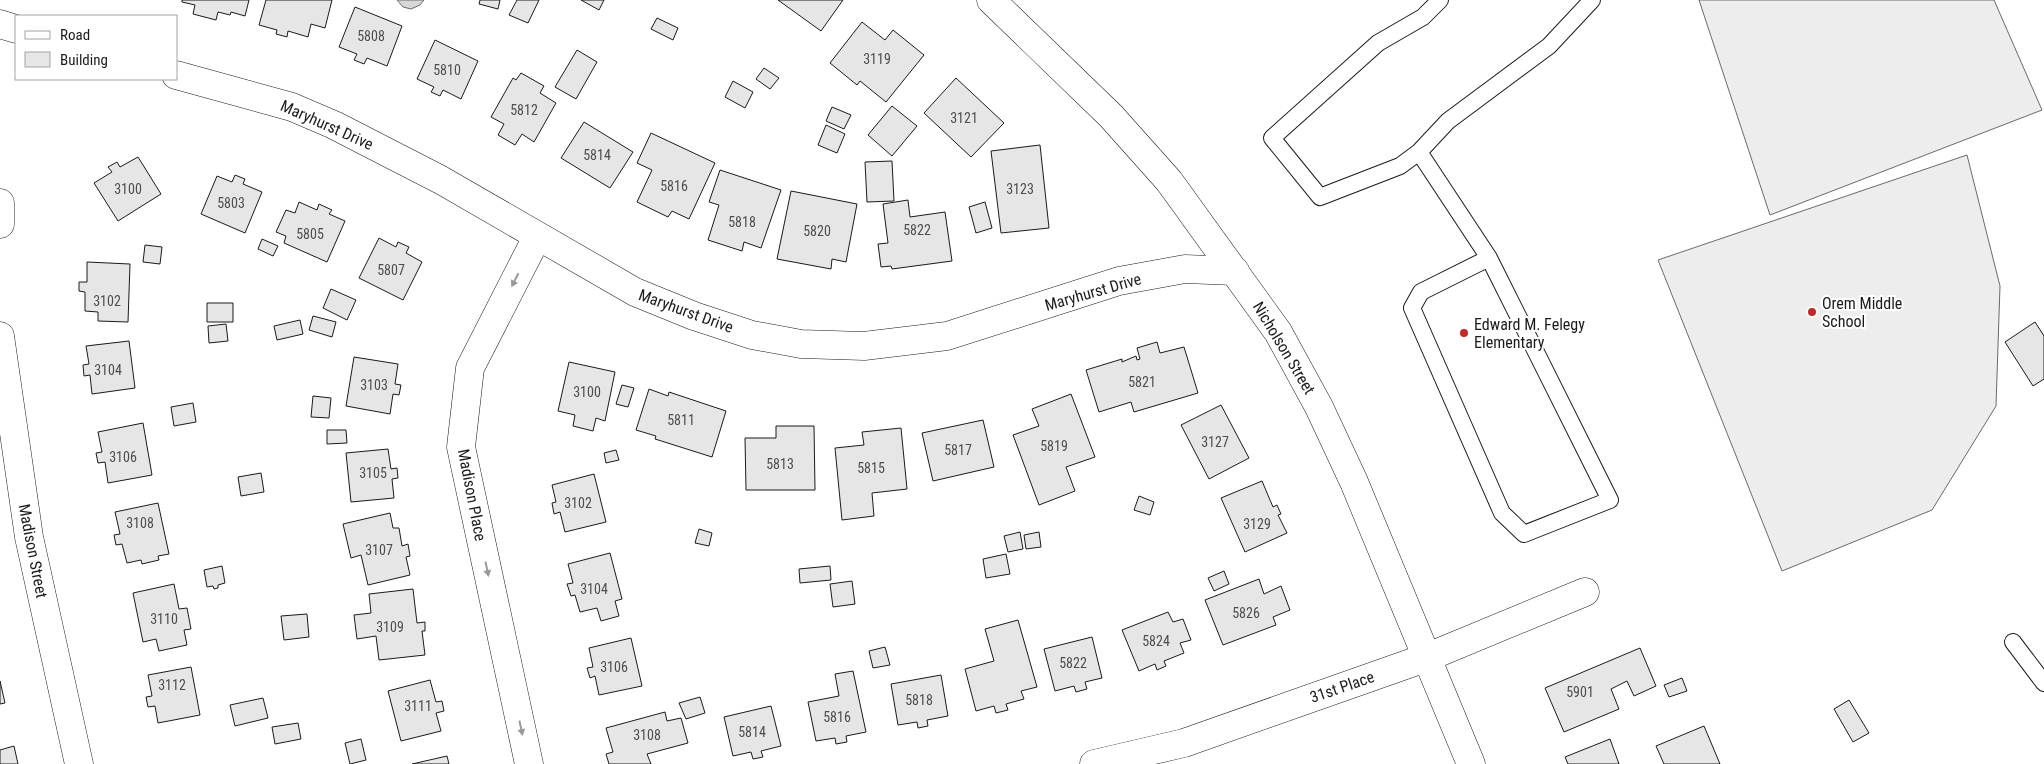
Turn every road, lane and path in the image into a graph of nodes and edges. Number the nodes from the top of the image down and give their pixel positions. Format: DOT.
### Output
graph roads {
  1 [pos="990,0"];
  2 [pos="1440,0"];
  3 [pos="1592,0"];
  4 [pos="0,24"];
  5 [pos="15,29"];
  6 [pos="178,76"];
  7 [pos="1419,152"];
  8 [pos="0,203"];
  9 [pos="0,224"];
  10 [pos="537,237"];
  11 [pos="1489,258"];
  12 [pos="1235,271"];
  13 [pos="0,336"];
  14 [pos="1585,592"];
  15 [pos="2013,642"];
  16 [pos="1428,657"];
  17 [pos="2044,683"];
  18 [pos="79,764"];
  19 [pos="529,764"];
  20 [pos="1094,764"];
  21 [pos="1471,764"];
  1 -- 12 [label="street, Nicholson Street"];
  2 -- 7 [label="lane"];
  3 -- 7 [label="lane"];
  4 -- 5 [label="street"];
  6 -- 10 [label="street, Maryhurst Drive"];
  7 -- 11 [label="lane"];
  8 -- 9 [label="street"];
  10 -- 12 [label="street, Maryhurst Drive"];
  10 -- 19 [label="street, Madison Place, one-way"];
  11 -- 11 [label="lane"];
  12 -- 16 [label="street, Nicholson Street"];
  13 -- 18 [label="street, Madison Street"];
  14 -- 16 [label="street, 31st Place"];
  15 -- 17 [label="lane"];
  16 -- 20 [label="street, 31st Place"];
  16 -- 21 [label="street, Nicholson Street"];
}
